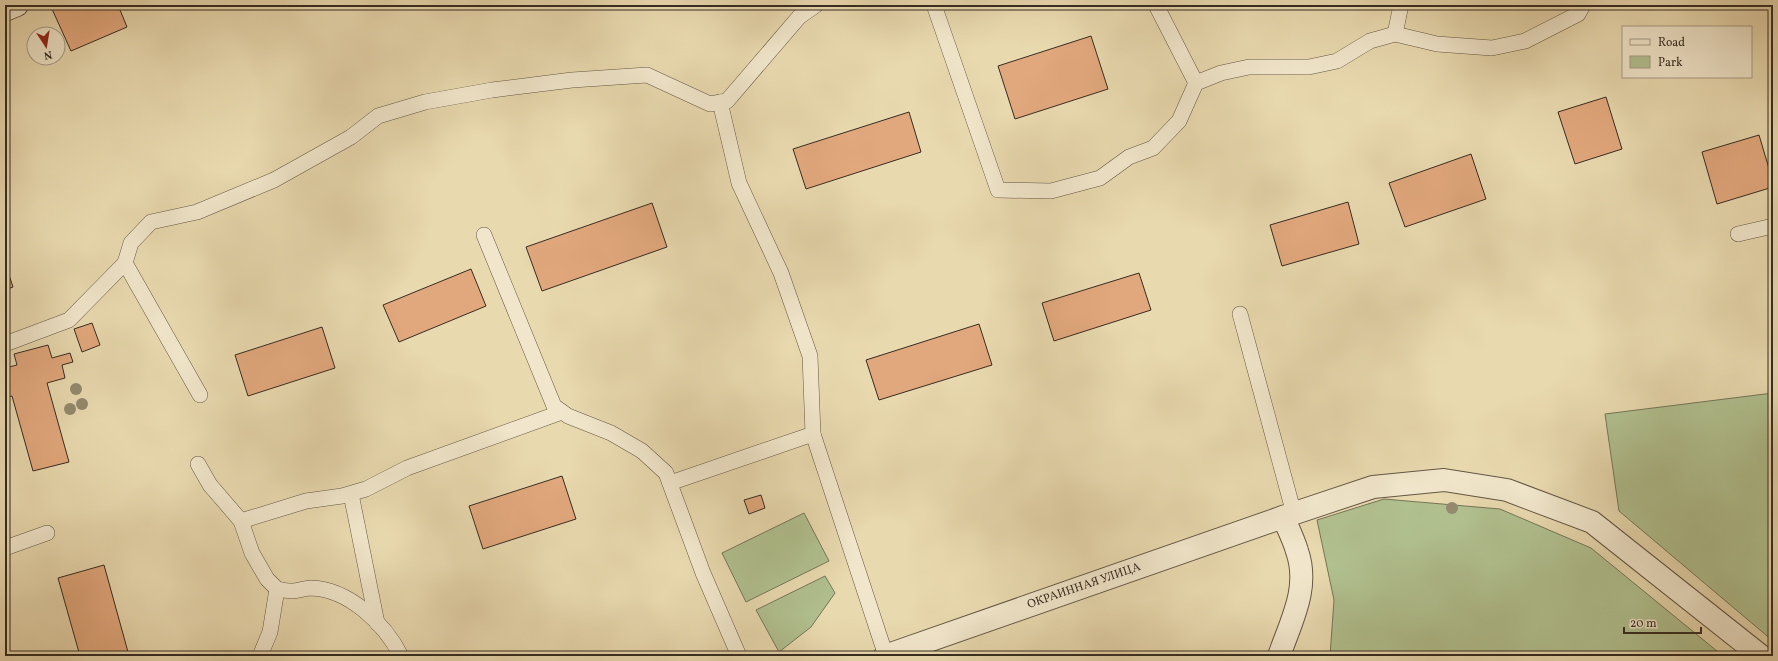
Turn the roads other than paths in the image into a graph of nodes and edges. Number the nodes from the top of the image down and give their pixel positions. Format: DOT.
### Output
graph roads {
  1 [pos="17,5"];
  2 [pos="816,5"];
  3 [pos="934,5"];
  4 [pos="1156,5"];
  5 [pos="1401,5"];
  6 [pos="1584,5"];
  7 [pos="5,10"];
  8 [pos="1395,34"];
  9 [pos="1196,83"];
  10 [pos="720,102"];
  11 [pos="1773,226"];
  12 [pos="1738,234"];
  13 [pos="484,235"];
  14 [pos="125,263"];
  15 [pos="1240,314"];
  16 [pos="5,344"];
  17 [pos="200,395"];
  18 [pos="562,412"];
  19 [pos="813,434"];
  20 [pos="198,464"];
  21 [pos="670,483"];
  22 [pos="351,494"];
  23 [pos="1289,515"];
  24 [pos="241,521"];
  25 [pos="47,533"];
  26 [pos="5,548"];
  27 [pos="277,589"];
  28 [pos="377,623"];
  29 [pos="260,656"];
  30 [pos="401,656"];
  31 [pos="739,656"];
  32 [pos="886,656"];
  33 [pos="1279,656"];
  34 [pos="1761,656"];
  1 -- 7 [label="street"];
  2 -- 10 [label="lane"];
  3 -- 9 [label="lane"];
  4 -- 9 [label="lane"];
  5 -- 8 [label="lane"];
  6 -- 8 [label="lane"];
  8 -- 9 [label="lane"];
  10 -- 14 [label="lane"];
  10 -- 19 [label="lane"];
  11 -- 12 [label="lane"];
  13 -- 18 [label="lane"];
  14 -- 16 [label="lane"];
  14 -- 17 [label="lane"];
  15 -- 23 [label="lane"];
  18 -- 21 [label="lane"];
  18 -- 22 [label="lane"];
  19 -- 21 [label="lane"];
  19 -- 32 [label="lane"];
  20 -- 24 [label="lane"];
  21 -- 31 [label="lane"];
  22 -- 24 [label="lane"];
  22 -- 28 [label="lane"];
  23 -- 32 [label="street, ОКРАИННАЯ УЛИЦА"];
  23 -- 33 [label="street"];
  23 -- 34 [label="street, ОКРАИННАЯ УЛИЦА"];
  24 -- 27 [label="lane"];
  25 -- 26 [label="lane"];
  27 -- 28 [label="lane"];
  27 -- 29 [label="lane"];
  28 -- 30 [label="lane"];
}
